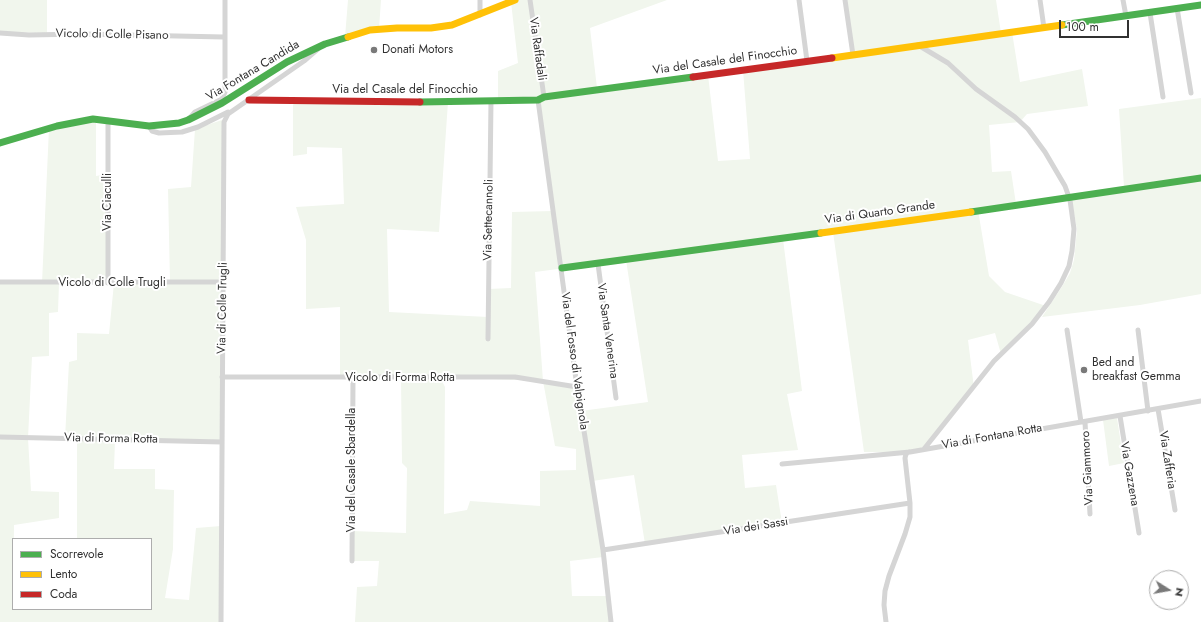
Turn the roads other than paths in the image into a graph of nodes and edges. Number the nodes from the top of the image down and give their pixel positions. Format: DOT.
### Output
graph roads {
  1 [pos="225,0"];
  2 [pos="480,0"];
  3 [pos="515,0"];
  4 [pos="530,0"];
  5 [pos="799,0"];
  6 [pos="845,0"];
  7 [pos="1040,0"];
  8 [pos="1123,0"];
  9 [pos="1200,3"];
  10 [pos="1177,8"];
  11 [pos="1150,13"];
  12 [pos="480,14"];
  13 [pos="1126,16"];
  14 [pos="1044,28"];
  15 [pos="0,33"];
  16 [pos="224,37"];
  17 [pos="324,44"];
  18 [pos="918,45"];
  19 [pos="853,54"];
  20 [pos="807,61"];
  21 [pos="1191,93"];
  22 [pos="1163,97"];
  23 [pos="541,99"];
  24 [pos="249,100"];
  25 [pos="491,101"];
  26 [pos="237,107"];
  27 [pos="108,120"];
  28 [pos="188,120"];
  29 [pos="150,126"];
  30 [pos="0,143"];
  31 [pos="1201,178"];
  32 [pos="1069,197"];
  33 [pos="598,264"];
  34 [pos="562,268"];
  35 [pos="0,282"];
  36 [pos="223,282"];
  37 [pos="108,283"];
  38 [pos="1067,330"];
  39 [pos="1138,330"];
  40 [pos="488,339"];
  41 [pos="222,377"];
  42 [pos="352,378"];
  43 [pos="577,387"];
  44 [pos="616,398"];
  45 [pos="1201,401"];
  46 [pos="1158,409"];
  47 [pos="1148,411"];
  48 [pos="1120,416"];
  49 [pos="1083,422"];
  50 [pos="0,437"];
  51 [pos="222,442"];
  52 [pos="924,449"];
  53 [pos="910,452"];
  54 [pos="782,464"];
  55 [pos="910,503"];
  56 [pos="1175,510"];
  57 [pos="1090,514"];
  58 [pos="1140,533"];
  59 [pos="603,550"];
  60 [pos="352,561"];
  61 [pos="221,622"];
  62 [pos="611,622"];
  63 [pos="886,622"];
  1 -- 16 [label="street"];
  2 -- 12 [label="street"];
  3 -- 12 [label="street, Via Fontana Candida"];
  4 -- 23 [label="street, Via Raffadali"];
  5 -- 20 [label="street"];
  6 -- 19 [label="street"];
  7 -- 14 [label="street"];
  8 -- 13 [label="street"];
  9 -- 10 [label="street, Via del Casale del Finocchio"];
  10 -- 11 [label="street, Via del Casale del Finocchio"];
  10 -- 21 [label="street"];
  11 -- 13 [label="street, Via del Casale del Finocchio"];
  11 -- 22 [label="street"];
  12 -- 17 [label="street, Via Fontana Candida"];
  13 -- 14 [label="street, Via del Casale del Finocchio"];
  14 -- 18 [label="street, Via del Casale del Finocchio"];
  15 -- 16 [label="street, Vicolo di Colle Pisano"];
  16 -- 28 [label="street"];
  17 -- 24 [label="street, Via di Colle Trugli"];
  17 -- 28 [label="street, Via Fontana Candida"];
  18 -- 19 [label="street, Via del Casale del Finocchio"];
  18 -- 32 [label="street"];
  19 -- 20 [label="street, Via del Casale del Finocchio"];
  20 -- 23 [label="street, Via del Casale del Finocchio"];
  23 -- 25 [label="street, Via del Casale del Finocchio"];
  23 -- 34 [label="street, Via del Fosso di Valpignola"];
  24 -- 25 [label="street, Via del Casale del Finocchio"];
  24 -- 26 [label="street, Via di Colle Trugli"];
  25 -- 40 [label="street, Via Settecannoli"];
  26 -- 29 [label="street"];
  26 -- 36 [label="street, Via di Colle Trugli"];
  27 -- 29 [label="street, Via Fontana Candida"];
  27 -- 30 [label="street, Via Fontana Candida"];
  27 -- 37 [label="street, Via Ciaculli"];
  28 -- 29 [label="street, Via Fontana Candida"];
  31 -- 32 [label="street, Via di Quarto Grande"];
  32 -- 33 [label="street, Via di Quarto Grande"];
  32 -- 52 [label="street"];
  33 -- 34 [label="street, Via di Quarto Grande"];
  33 -- 44 [label="street, Via Santa Venerina"];
  34 -- 43 [label="street, Via del Fosso di Valpignola"];
  35 -- 37 [label="street, Vicolo di Colle Trugli"];
  36 -- 37 [label="street, Vicolo di Colle Trugli"];
  36 -- 41 [label="street, Via di Colle Trugli"];
  38 -- 49 [label="street, Via Giammoro"];
  39 -- 47 [label="street"];
  41 -- 42 [label="street, Vicolo di Forma Rotta"];
  41 -- 51 [label="street, Via di Colle Trugli"];
  42 -- 43 [label="street, Vicolo di Forma Rotta"];
  42 -- 60 [label="street, Via del Casale Sbardella"];
  43 -- 59 [label="street, Via del Fosso di Valpignola"];
  45 -- 46 [label="street, Via di Fontana Rotta"];
  46 -- 47 [label="street, Via di Fontana Rotta"];
  46 -- 56 [label="street, Via Zafferia"];
  47 -- 48 [label="street, Via di Fontana Rotta"];
  48 -- 49 [label="street, Via di Fontana Rotta"];
  48 -- 58 [label="street, Via Gazzena"];
  49 -- 52 [label="street, Via di Fontana Rotta"];
  49 -- 57 [label="street, Via Giammoro"];
  50 -- 51 [label="street, Via di Forma Rotta"];
  51 -- 61 [label="street, Via di Colle Trugli"];
  52 -- 53 [label="street, Via di Fontana Rotta"];
  53 -- 54 [label="street, Via di Fontana Rotta"];
  53 -- 55 [label="street"];
  55 -- 59 [label="street, Via dei Sassi"];
  55 -- 63 [label="street"];
  59 -- 62 [label="street, Via del Fosso di Valpignola"];
}
